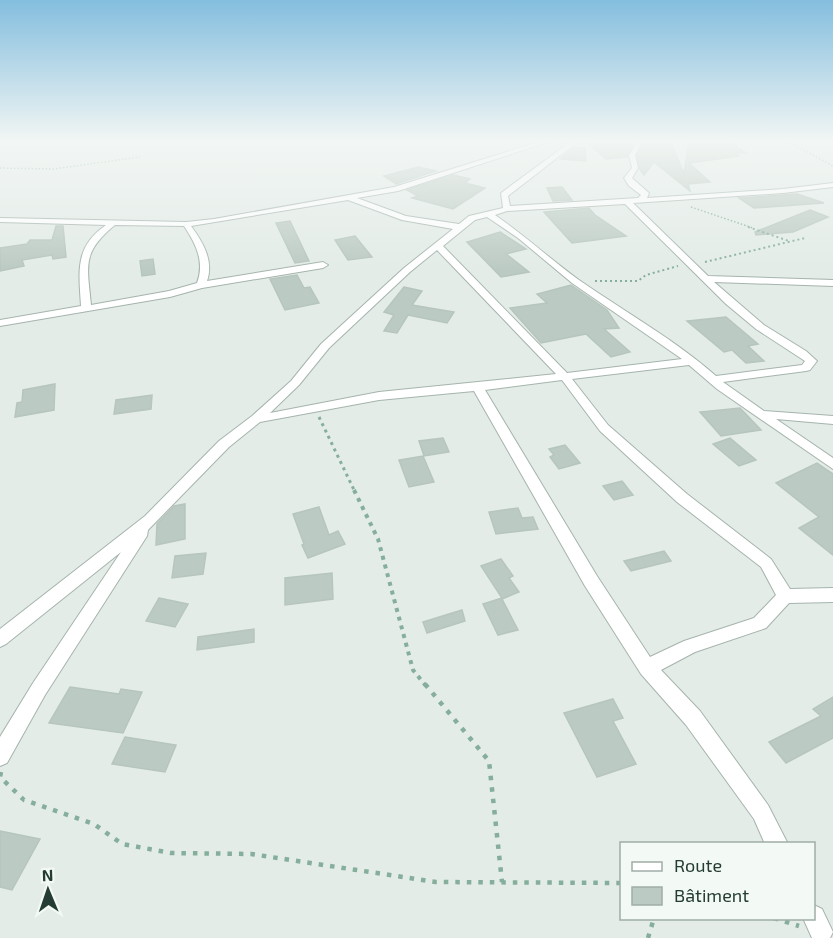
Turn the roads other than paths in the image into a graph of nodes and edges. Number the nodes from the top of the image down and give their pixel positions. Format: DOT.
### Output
graph roads {
  1 [pos="412,184"];
  2 [pos="519,184"];
  3 [pos="634,184"];
  4 [pos="833,185"];
  5 [pos="351,198"];
  6 [pos="641,199"];
  7 [pos="626,200"];
  8 [pos="507,209"];
  9 [pos="487,213"];
  10 [pos="0,220"];
  11 [pos="112,224"];
  12 [pos="186,224"];
  13 [pos="461,227"];
  14 [pos="437,245"];
  15 [pos="323,265"];
  16 [pos="705,279"];
  17 [pos="833,283"];
  18 [pos="201,285"];
  19 [pos="86,307"];
  20 [pos="0,323"];
  21 [pos="692,361"];
  22 [pos="565,377"];
  23 [pos="713,380"];
  24 [pos="478,387"];
  25 [pos="763,414"];
  26 [pos="256,419"];
  27 [pos="833,420"];
  28 [pos="833,464"];
  29 [pos="150,520"];
  30 [pos="833,595"];
  31 [pos="785,596"];
  32 [pos="0,639"];
  33 [pos="647,668"];
  34 [pos="2,753"];
  35 [pos="776,842"];
  1 -- 5 [label="street"];
  2 -- 8 [label="street"];
  3 -- 6 [label="street"];
  4 -- 6 [label="street"];
  5 -- 12 [label="street"];
  5 -- 13 [label="street"];
  6 -- 7 [label="street"];
  7 -- 8 [label="street"];
  7 -- 16 [label="street"];
  8 -- 9 [label="street"];
  9 -- 13 [label="street"];
  9 -- 21 [label="street"];
  10 -- 11 [label="street"];
  11 -- 12 [label="street"];
  11 -- 19 [label="street"];
  12 -- 18 [label="street"];
  13 -- 14 [label="street"];
  14 -- 22 [label="street"];
  14 -- 26 [label="street"];
  15 -- 18 [label="street"];
  16 -- 17 [label="street"];
  16 -- 23 [label="street"];
  18 -- 19 [label="street"];
  19 -- 20 [label="street"];
  21 -- 22 [label="street"];
  21 -- 23 [label="street"];
  22 -- 24 [label="street"];
  22 -- 31 [label="street"];
  23 -- 25 [label="street"];
  24 -- 26 [label="street"];
  24 -- 33 [label="street"];
  25 -- 27 [label="street"];
  25 -- 28 [label="street"];
  26 -- 29 [label="street"];
  29 -- 32 [label="street"];
  29 -- 34 [label="street"];
  30 -- 31 [label="street"];
  31 -- 33 [label="street"];
  33 -- 35 [label="street"];
}
